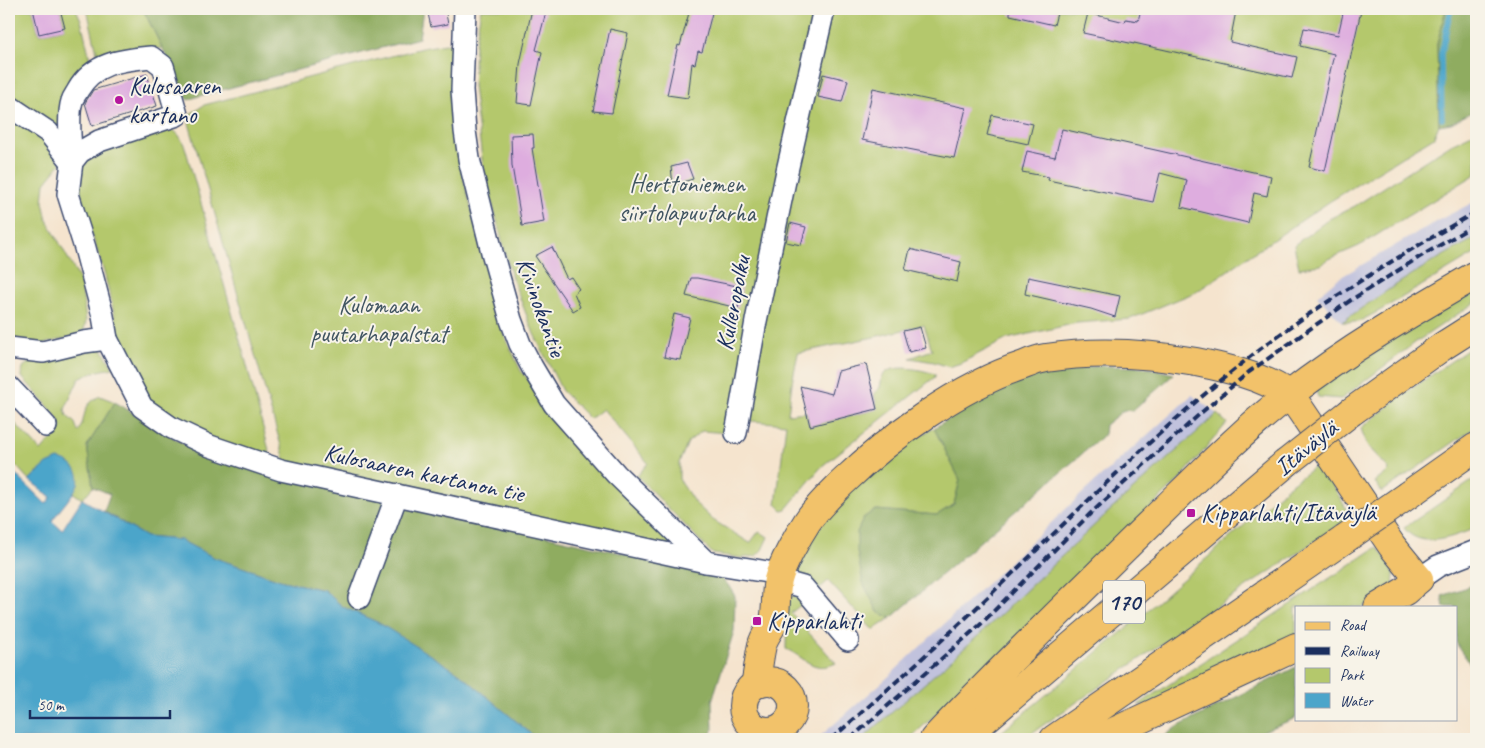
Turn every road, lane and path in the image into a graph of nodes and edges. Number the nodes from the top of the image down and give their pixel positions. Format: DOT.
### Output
graph roads {
  1 [pos="465,9"];
  2 [pos="824,9"];
  3 [pos="9,106"];
  4 [pos="72,162"];
  5 [pos="1476,275"];
  6 [pos="1476,325"];
  7 [pos="107,339"];
  8 [pos="9,348"];
  9 [pos="9,387"];
  10 [pos="1289,395"];
  11 [pos="46,426"];
  12 [pos="736,433"];
  13 [pos="1476,447"];
  14 [pos="397,495"];
  15 [pos="1476,551"];
  16 [pos="706,562"];
  17 [pos="779,577"];
  18 [pos="1419,579"];
  19 [pos="360,598"];
  20 [pos="1380,606"];
  21 [pos="848,640"];
  22 [pos="1295,647"];
  23 [pos="766,684"];
  24 [pos="760,733"];
  25 [pos="934,739"];
  26 [pos="962,739"];
  27 [pos="1054,739"];
  28 [pos="1098,739"];
  1 -- 16 [label="street, Kivinokantie"];
  2 -- 12 [label="street, Kulleropolku"];
  3 -- 4 [label="street"];
  4 -- 4 [label="street, Kulosaaren kartanon tie"];
  4 -- 7 [label="street, Kulosaaren kartanon tie"];
  5 -- 10 [label="main road"];
  6 -- 26 [label="main road, Itäväylä / 170, bridge"];
  7 -- 8 [label="street"];
  7 -- 14 [label="street, Kulosaaren kartanon tie"];
  9 -- 11 [label="street"];
  10 -- 17 [label="main road"];
  10 -- 18 [label="main road"];
  10 -- 25 [label="main road"];
  13 -- 27 [label="main road, bridge"];
  14 -- 16 [label="street, Kulosaaren kartanon tie"];
  14 -- 19 [label="street"];
  15 -- 18 [label="street"];
  16 -- 17 [label="street, Kulosaaren kartanon tie"];
  17 -- 21 [label="street, Kulosaaren kartanon tie"];
  17 -- 23 [label="main road"];
  18 -- 20 [label="main road"];
  22 -- 28 [label="main road"];
  23 -- 24 [label="main road"];
  23 -- 24 [label="main road"];
}
